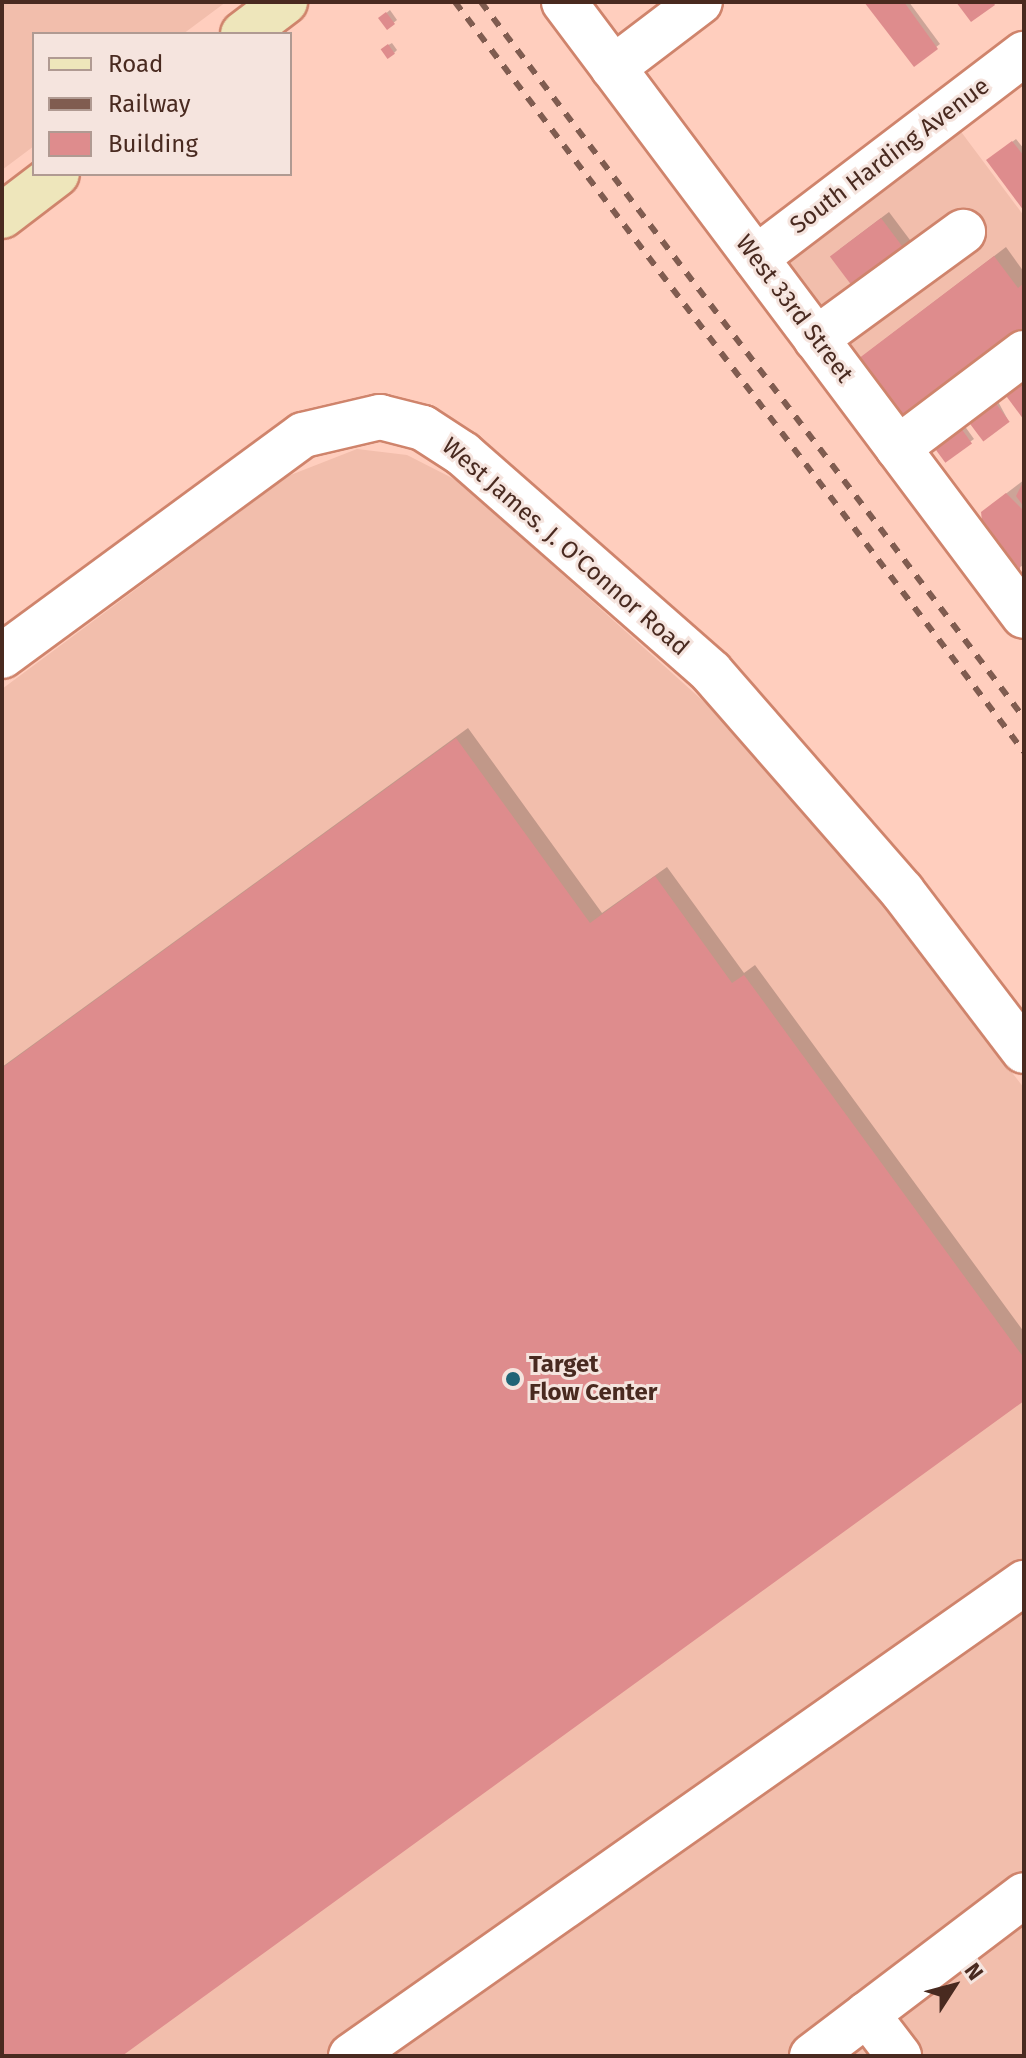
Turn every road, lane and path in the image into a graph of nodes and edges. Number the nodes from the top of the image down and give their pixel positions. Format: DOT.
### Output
graph roads {
  1 [pos="285,2"];
  2 [pos="564,2"];
  3 [pos="700,2"];
  4 [pos="246,32"];
  5 [pos="1024,54"];
  6 [pos="613,68"];
  7 [pos="54,176"];
  8 [pos="2,216"];
  9 [pos="963,232"];
  10 [pos="756,258"];
  11 [pos="816,339"];
  12 [pos="1024,353"];
  13 [pos="898,448"];
  14 [pos="1024,616"];
  15 [pos="2,656"];
  16 [pos="1024,1051"];
  17 [pos="1024,1583"];
  18 [pos="1024,1895"];
  19 [pos="867,2014"];
  20 [pos="351,2056"];
  21 [pos="812,2056"];
  22 [pos="899,2056"];
  1 -- 4 [label="main road"];
  2 -- 6 [label="street, West 33rd Street"];
  3 -- 6 [label="street"];
  5 -- 10 [label="street, South Harding Avenue"];
  6 -- 10 [label="street, West 33rd Street"];
  7 -- 8 [label="main road"];
  9 -- 11 [label="street"];
  10 -- 11 [label="street, West 33rd Street"];
  11 -- 13 [label="street, West 33rd Street"];
  12 -- 13 [label="street"];
  13 -- 14 [label="street, West 33rd Street"];
  15 -- 16 [label="street, West James. J. O'Connor Road"];
  17 -- 20 [label="street"];
  18 -- 19 [label="street"];
  19 -- 21 [label="street"];
  19 -- 22 [label="street"];
}
